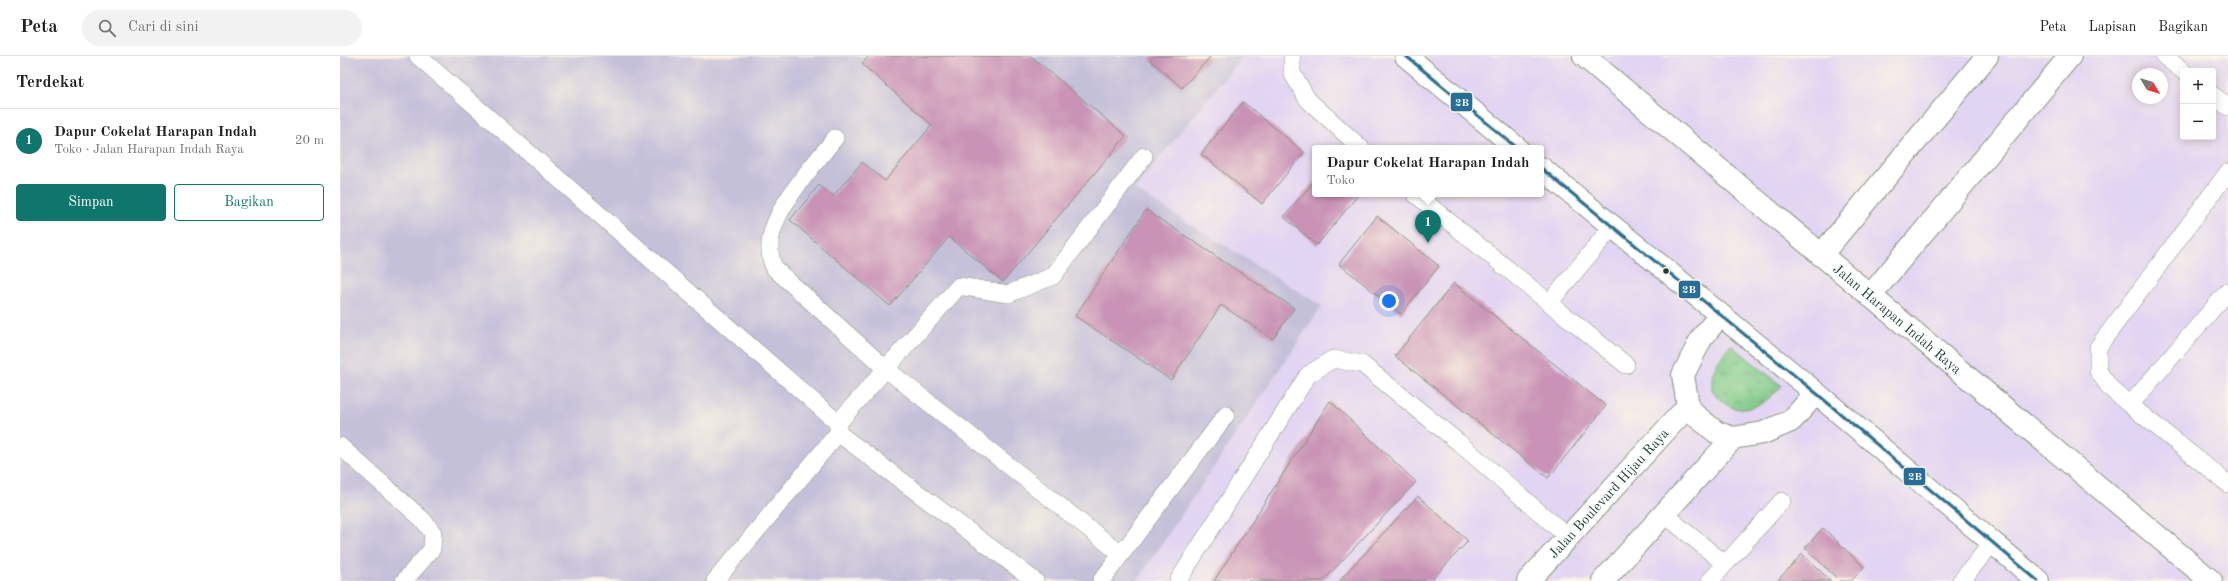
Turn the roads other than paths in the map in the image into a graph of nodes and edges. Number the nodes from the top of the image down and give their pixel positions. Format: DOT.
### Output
graph roads {
  1 [pos="418,56"];
  2 [pos="1292,56"];
  3 [pos="1406,56"];
  4 [pos="1584,56"];
  5 [pos="1987,56"];
  6 [pos="2070,56"];
  7 [pos="2164,56"];
  8 [pos="2180,69"];
  9 [pos="2216,97"];
  10 [pos="2228,107"];
  11 [pos="835,138"];
  12 [pos="1358,145"];
  13 [pos="1513,145"];
  14 [pos="1144,156"];
  15 [pos="1544,170"];
  16 [pos="2228,172"];
  17 [pos="1419,197"];
  18 [pos="1612,227"];
  19 [pos="1821,255"];
  20 [pos="2228,291"];
  21 [pos="1870,296"];
  22 [pos="1550,302"];
  23 [pos="1720,316"];
  24 [pos="1626,365"];
  25 [pos="886,369"];
  26 [pos="1816,394"];
  27 [pos="2130,405"];
  28 [pos="1688,406"];
  29 [pos="1226,415"];
  30 [pos="838,428"];
  31 [pos="1733,438"];
  32 [pos="340,446"];
  33 [pos="2228,484"];
  34 [pos="1782,501"];
  35 [pos="1664,514"];
  36 [pos="1568,537"];
  37 [pos="1992,542"];
  38 [pos="1121,554"];
  39 [pos="1725,564"];
  40 [pos="404,581"];
  41 [pos="715,581"];
  42 [pos="1035,581"];
  43 [pos="1101,581"];
  44 [pos="1178,581"];
  45 [pos="1528,581"];
  46 [pos="1603,581"];
  47 [pos="1710,581"];
  48 [pos="1962,581"];
  49 [pos="2038,581"];
  50 [pos="2211,581"];
  1 -- 30 [label="lane"];
  2 -- 12 [label="lane"];
  3 -- 13 [label="street"];
  4 -- 19 [label="street, Jalan Harapan Indah Raya"];
  5 -- 19 [label="street"];
  6 -- 21 [label="street"];
  7 -- 8 [label="lane"];
  9 -- 10 [label="lane"];
  11 -- 25 [label="lane"];
  14 -- 25 [label="lane"];
  15 -- 18 [label="street"];
  16 -- 27 [label="lane"];
  17 -- 22 [label="lane"];
  18 -- 22 [label="lane"];
  18 -- 23 [label="street"];
  19 -- 21 [label="street, Jalan Harapan Indah Raya"];
  20 -- 27 [label="lane"];
  21 -- 50 [label="street, Jalan Harapan Indah Raya"];
  22 -- 24 [label="lane"];
  23 -- 26 [label="street"];
  23 -- 28 [label="street"];
  25 -- 30 [label="lane"];
  25 -- 38 [label="lane"];
  26 -- 31 [label="street"];
  26 -- 37 [label="street"];
  27 -- 33 [label="lane"];
  28 -- 31 [label="street"];
  28 -- 36 [label="street, Jalan Boulevard Hijau Raya"];
  29 -- 38 [label="lane"];
  30 -- 41 [label="lane"];
  30 -- 42 [label="lane"];
  31 -- 35 [label="street"];
  32 -- 40 [label="lane"];
  34 -- 39 [label="lane"];
  35 -- 39 [label="lane"];
  35 -- 46 [label="street"];
  36 -- 44 [label="lane"];
  36 -- 45 [label="street, Jalan Boulevard Hijau Raya"];
  37 -- 48 [label="lane"];
  37 -- 49 [label="street"];
  38 -- 43 [label="lane"];
  39 -- 47 [label="lane"];
}
